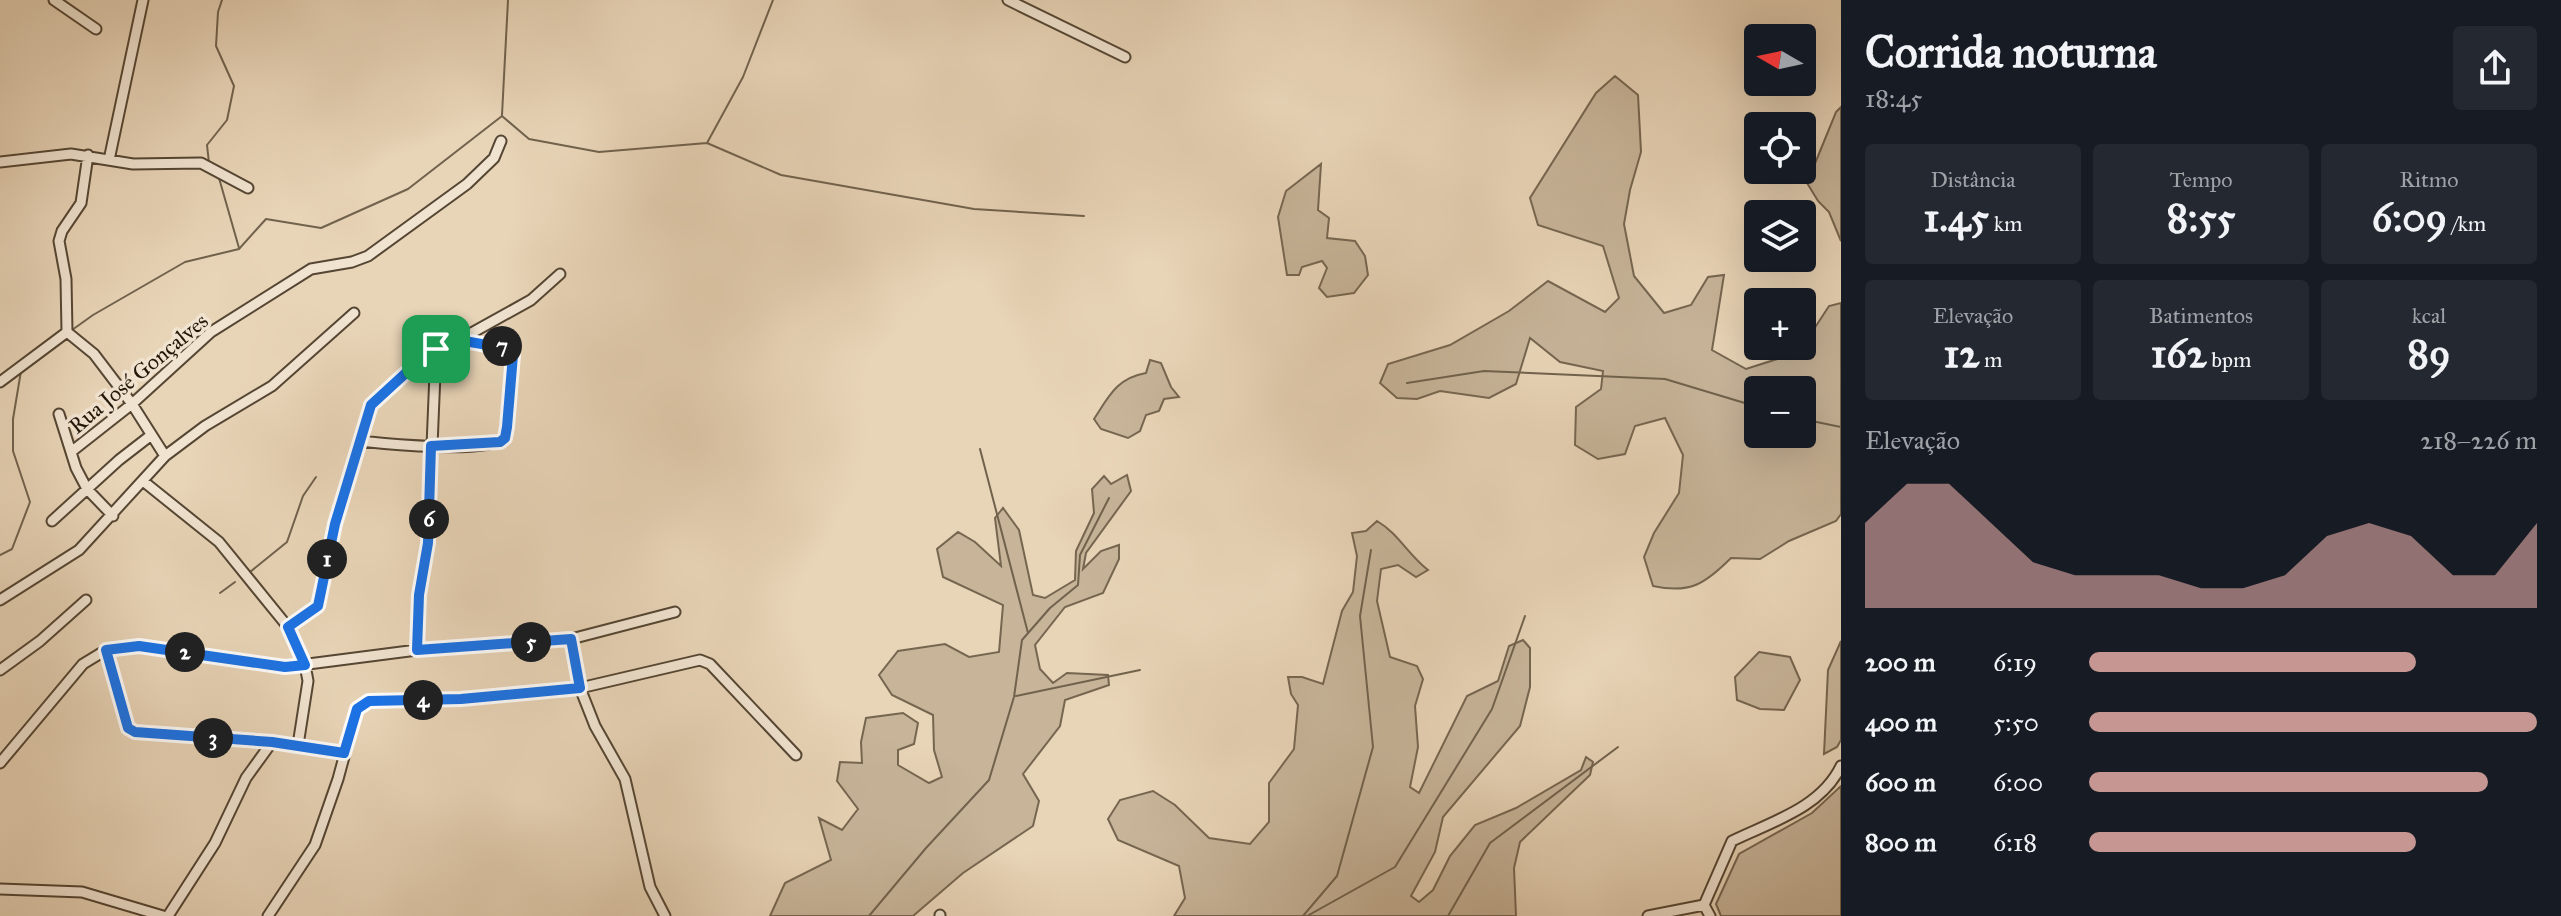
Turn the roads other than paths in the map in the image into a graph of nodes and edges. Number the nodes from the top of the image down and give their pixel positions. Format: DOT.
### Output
graph roads {
  1 [pos="54,0"];
  2 [pos="143,0"];
  3 [pos="1008,0"];
  4 [pos="96,29"];
  5 [pos="1125,57"];
  6 [pos="501,141"];
  7 [pos="88,155"];
  8 [pos="109,160"];
  9 [pos="0,162"];
  10 [pos="248,188"];
  11 [pos="560,274"];
  12 [pos="354,313"];
  13 [pos="67,332"];
  14 [pos="459,340"];
  15 [pos="436,349"];
  16 [pos="0,382"];
  17 [pos="132,404"];
  18 [pos="59,414"];
  19 [pos="150,436"];
  20 [pos="360,441"];
  21 [pos="431,446"];
  22 [pos="71,452"];
  23 [pos="165,456"];
  24 [pos="143,481"];
  25 [pos="87,489"];
  26 [pos="113,516"];
  27 [pos="52,521"];
  28 [pos="0,586"];
  29 [pos="3,599"];
  30 [pos="86,600"];
  31 [pos="675,612"];
  32 [pos="288,627"];
  33 [pos="571,639"];
  34 [pos="106,650"];
  35 [pos="417,650"];
  36 [pos="305,665"];
  37 [pos="0,670"];
  38 [pos="580,688"];
  39 [pos="272,742"];
  40 [pos="298,745"];
  41 [pos="344,753"];
  42 [pos="796,755"];
  43 [pos="0,763"];
  44 [pos="1841,766"];
  45 [pos="0,889"];
  46 [pos="1704,905"];
  47 [pos="165,916"];
  48 [pos="268,916"];
  49 [pos="665,916"];
  50 [pos="1648,916"];
  51 [pos="1710,916"];
  1 -- 4 [label="street"];
  2 -- 8 [label="street"];
  3 -- 5 [label="street"];
  6 -- 17 [label="street, Rua José Gonçalves"];
  7 -- 8 [label="street"];
  7 -- 9 [label="street"];
  7 -- 13 [label="street"];
  8 -- 10 [label="street"];
  11 -- 14 [label="street"];
  12 -- 23 [label="street"];
  13 -- 16 [label="street"];
  13 -- 17 [label="street"];
  14 -- 15 [label="street"];
  14 -- 21 [label="street"];
  15 -- 20 [label="street"];
  15 -- 21 [label="street"];
  17 -- 19 [label="street"];
  17 -- 22 [label="street, Rua José Gonçalves"];
  18 -- 22 [label="street"];
  19 -- 23 [label="street"];
  19 -- 25 [label="street"];
  20 -- 21 [label="street"];
  20 -- 32 [label="street"];
  21 -- 35 [label="street"];
  22 -- 25 [label="street"];
  23 -- 24 [label="street"];
  24 -- 26 [label="street"];
  24 -- 32 [label="street"];
  25 -- 26 [label="street"];
  25 -- 27 [label="street"];
  26 -- 29 [label="street"];
  28 -- 29 [label="street"];
  30 -- 37 [label="street"];
  31 -- 33 [label="street"];
  32 -- 36 [label="street"];
  33 -- 35 [label="street"];
  33 -- 38 [label="street"];
  34 -- 36 [label="street"];
  34 -- 39 [label="street"];
  34 -- 43 [label="street"];
  35 -- 36 [label="street"];
  36 -- 40 [label="street"];
  38 -- 41 [label="street"];
  38 -- 42 [label="street"];
  38 -- 49 [label="street"];
  39 -- 40 [label="street"];
  39 -- 47 [label="street"];
  40 -- 41 [label="street"];
  41 -- 48 [label="street"];
  44 -- 46 [label="street"];
  45 -- 47 [label="street"];
  46 -- 50 [label="street"];
  46 -- 51 [label="street"];
}
